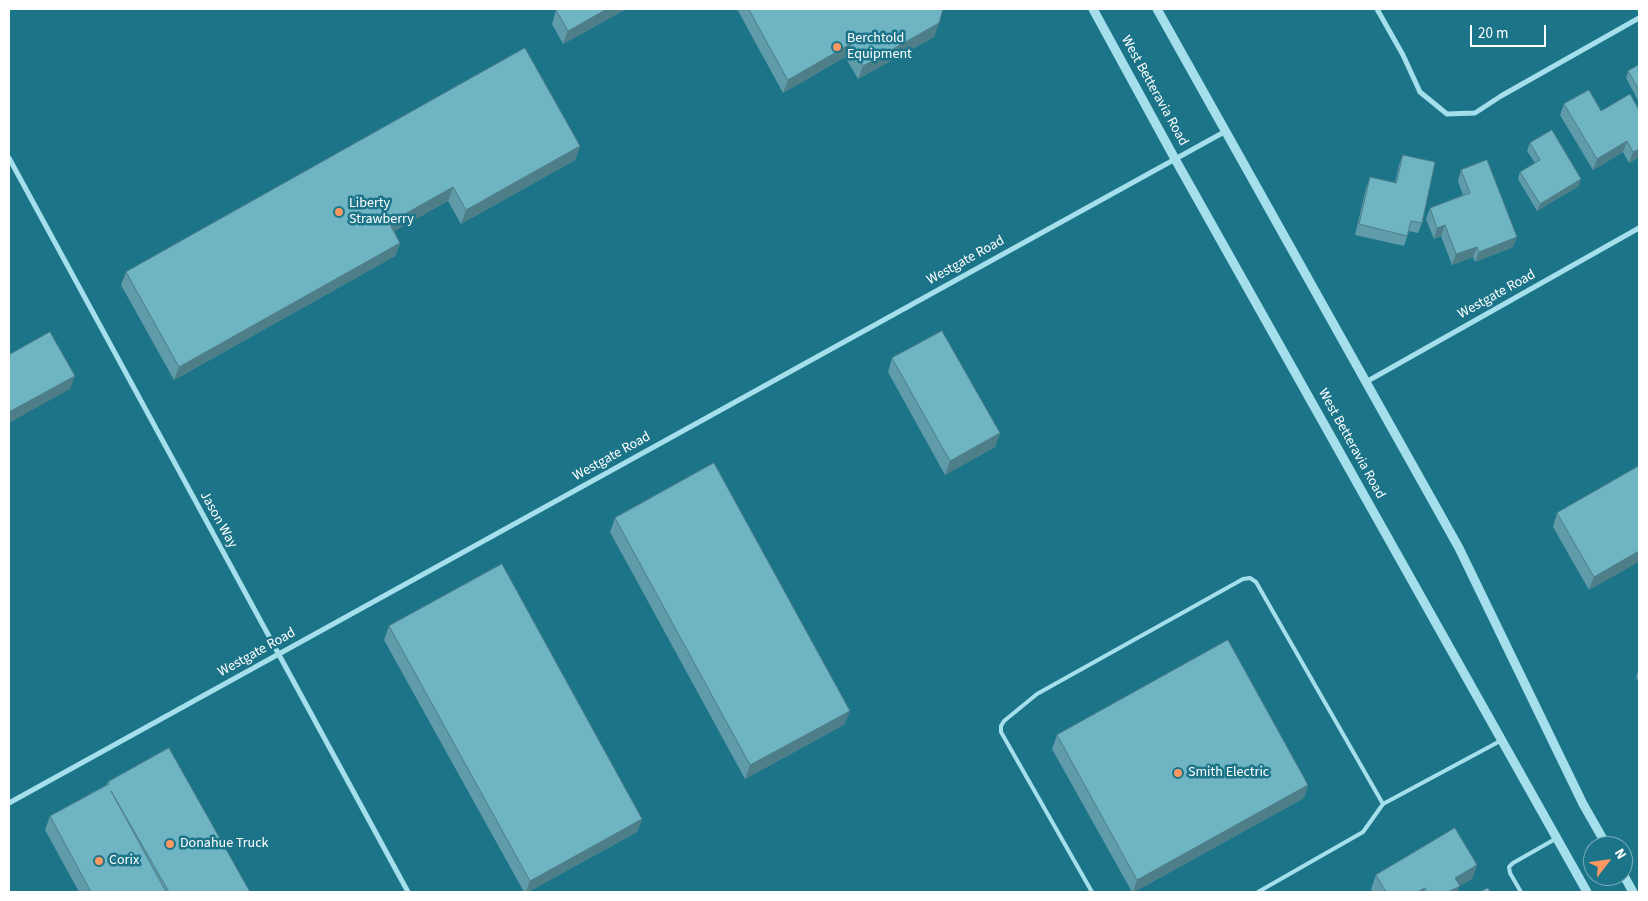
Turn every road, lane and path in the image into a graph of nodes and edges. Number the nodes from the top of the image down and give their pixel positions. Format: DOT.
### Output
graph roads {
  1 [pos="1093,9"];
  2 [pos="1157,9"];
  3 [pos="1377,9"];
  4 [pos="1639,18"];
  5 [pos="1226,131"];
  6 [pos="9,158"];
  7 [pos="1175,159"];
  8 [pos="1639,228"];
  9 [pos="1366,382"];
  10 [pos="278,654"];
  11 [pos="1502,740"];
  12 [pos="9,803"];
  13 [pos="1383,804"];
  14 [pos="1601,836"];
  15 [pos="1557,838"];
  16 [pos="408,892"];
  17 [pos="1092,892"];
  18 [pos="1258,892"];
  19 [pos="1521,892"];
  20 [pos="1587,892"];
  1 -- 7 [label="street, West Betteravia Road"];
  2 -- 5 [label="street"];
  3 -- 4 [label="street"];
  5 -- 7 [label="street, Westgate Road"];
  5 -- 9 [label="street"];
  6 -- 10 [label="street, Jason Way"];
  7 -- 10 [label="street, Westgate Road"];
  7 -- 11 [label="street, West Betteravia Road"];
  8 -- 9 [label="street, Westgate Road"];
  9 -- 14 [label="street"];
  10 -- 12 [label="street, Westgate Road"];
  10 -- 16 [label="street, Jason Way"];
  11 -- 13 [label="lane"];
  11 -- 15 [label="street, West Betteravia Road"];
  13 -- 17 [label="lane"];
  13 -- 18 [label="lane"];
  15 -- 19 [label="lane"];
  15 -- 20 [label="street, West Betteravia Road"];
}
